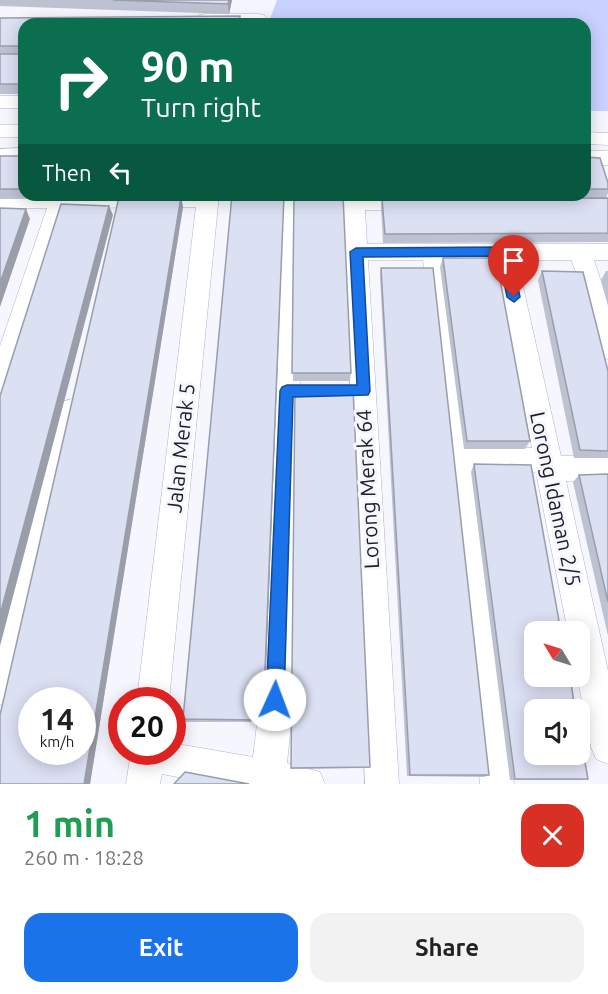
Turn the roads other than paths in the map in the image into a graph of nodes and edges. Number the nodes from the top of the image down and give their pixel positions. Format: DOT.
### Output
graph roads {
  1 [pos="265,0"];
  2 [pos="258,18"];
  3 [pos="0,102"];
  4 [pos="18,102"];
  5 [pos="0,131"];
  6 [pos="18,131"];
  7 [pos="591,138"];
  8 [pos="608,139"];
  9 [pos="18,155"];
  10 [pos="0,156"];
  11 [pos="591,158"];
  12 [pos="608,158"];
  13 [pos="0,201"];
  14 [pos="18,201"];
  15 [pos="60,201"];
  16 [pos="120,201"];
  17 [pos="208,201"];
  18 [pos="287,201"];
  19 [pos="354,201"];
  20 [pos="398,201"];
  21 [pos="442,203"];
  22 [pos="116,224"];
  23 [pos="434,251"];
  24 [pos="504,251"];
  25 [pos="356,252"];
  26 [pos="579,252"];
  27 [pos="608,252"];
  28 [pos="608,349"];
  29 [pos="0,382"];
  30 [pos="77,386"];
  31 [pos="458,455"];
  32 [pos="547,464"];
  33 [pos="608,468"];
  34 [pos="154,687"];
  35 [pos="0,689"];
  36 [pos="608,747"];
  37 [pos="163,765"];
  38 [pos="268,777"];
  39 [pos="308,784"];
  40 [pos="382,784"];
  41 [pos="497,784"];
  1 -- 2 [label="street"];
  3 -- 4 [label="street"];
  5 -- 6 [label="street"];
  7 -- 8 [label="street"];
  9 -- 10 [label="street"];
  11 -- 12 [label="street"];
  13 -- 14 [label="street"];
  15 -- 29 [label="street"];
  16 -- 22 [label="street"];
  17 -- 34 [label="street, Jalan Merak 5"];
  18 -- 38 [label="street"];
  19 -- 25 [label="street, Lorong Merak 64"];
  20 -- 21 [label="street"];
  23 -- 24 [label="street"];
  23 -- 25 [label="street"];
  23 -- 31 [label="street"];
  24 -- 26 [label="street"];
  24 -- 32 [label="street, Lorong Idaman 2/5"];
  25 -- 40 [label="street, Lorong Merak 64"];
  26 -- 27 [label="street"];
  26 -- 28 [label="street"];
  30 -- 35 [label="street"];
  31 -- 32 [label="street"];
  31 -- 41 [label="street"];
  32 -- 33 [label="street"];
  32 -- 36 [label="street, Lorong Idaman 2/5"];
  37 -- 38 [label="street"];
  38 -- 39 [label="street"];
}
